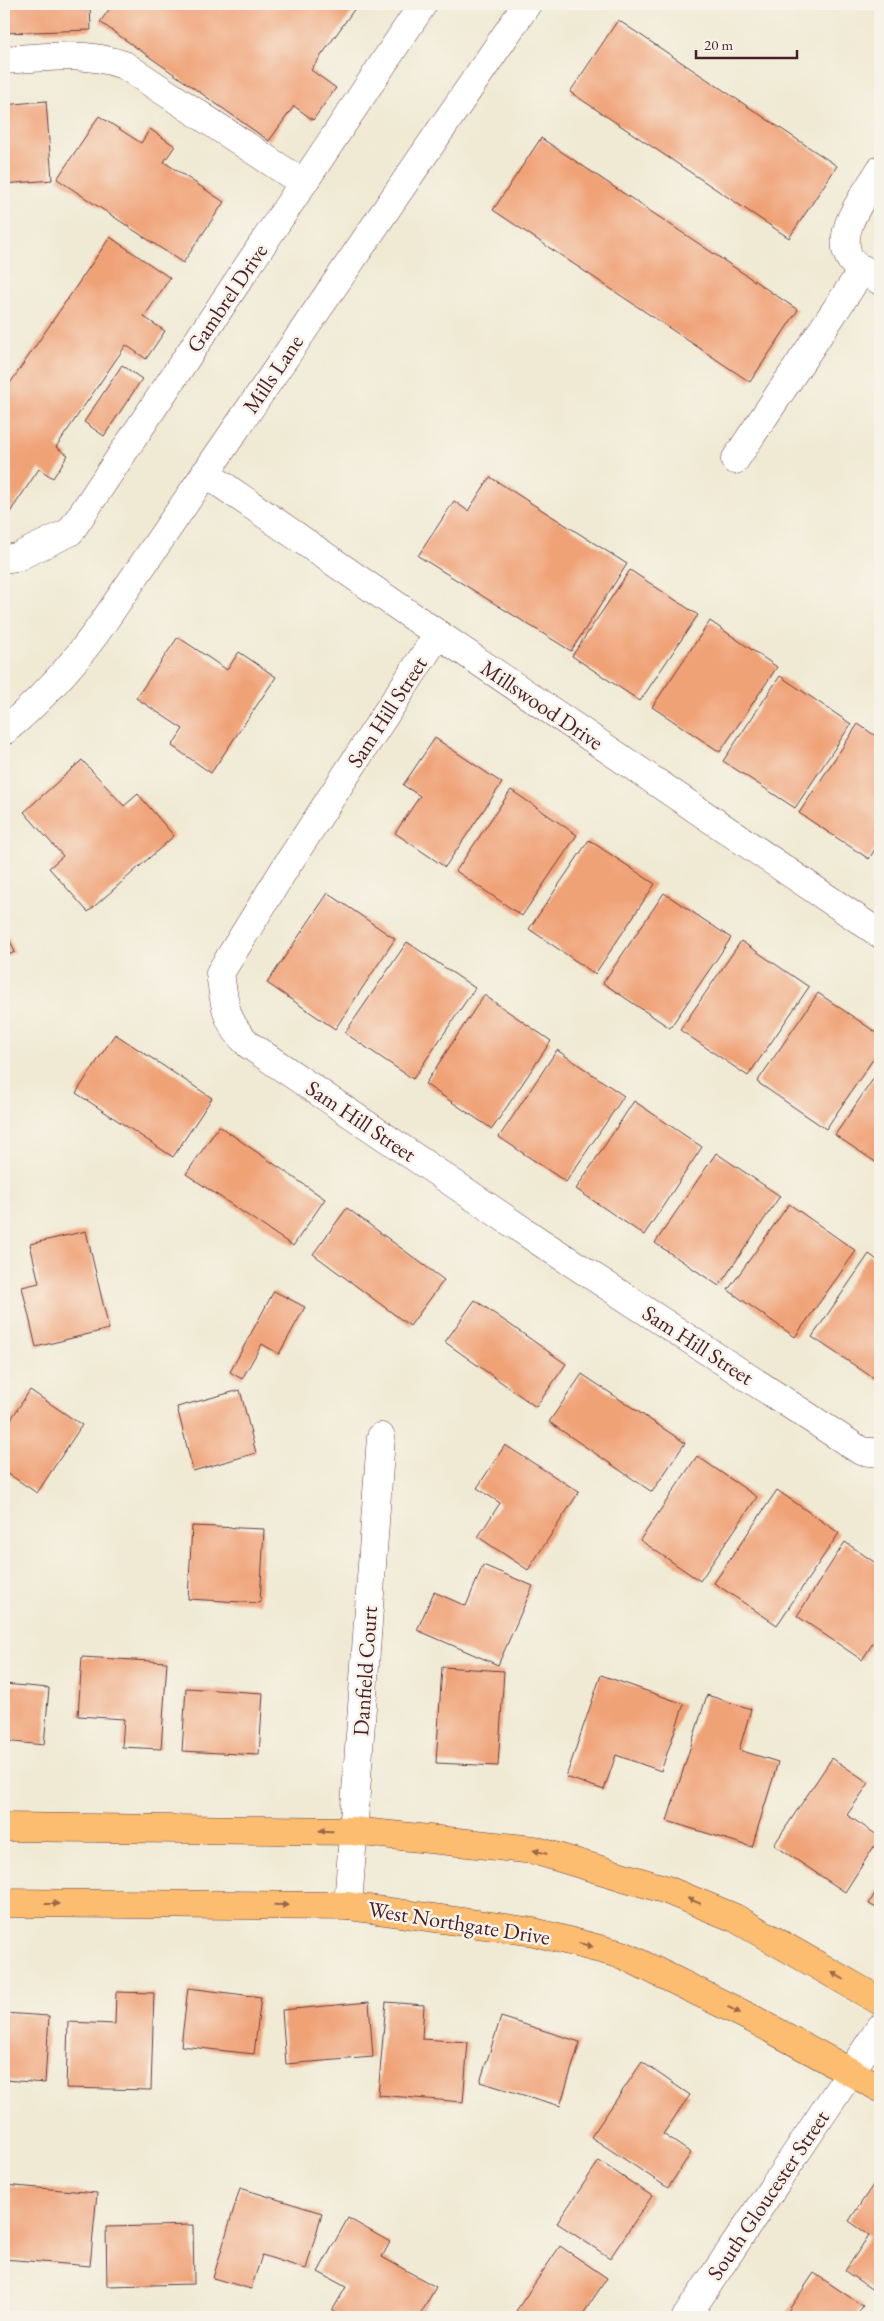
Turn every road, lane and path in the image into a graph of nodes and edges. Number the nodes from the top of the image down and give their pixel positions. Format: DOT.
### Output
graph roads {
  1 [pos="423,4"];
  2 [pos="527,4"];
  3 [pos="4,60"];
  4 [pos="880,170"];
  5 [pos="303,183"];
  6 [pos="872,275"];
  7 [pos="734,460"];
  8 [pos="206,473"];
  9 [pos="4,559"];
  10 [pos="438,634"];
  11 [pos="4,731"];
  12 [pos="880,934"];
  13 [pos="381,1436"];
  14 [pos="880,1453"];
  15 [pos="4,1827"];
  16 [pos="353,1831"];
  17 [pos="4,1903"];
  18 [pos="348,1906"];
  19 [pos="880,2001"];
  20 [pos="880,2028"];
  21 [pos="850,2072"];
  22 [pos="880,2088"];
  23 [pos="686,2317"];
  1 -- 5 [label="street, Gambrel Drive"];
  2 -- 8 [label="street, Mills Lane"];
  3 -- 5 [label="street"];
  4 -- 6 [label="street"];
  5 -- 9 [label="street, Gambrel Drive"];
  6 -- 7 [label="street"];
  8 -- 10 [label="street, Millswood Drive"];
  8 -- 11 [label="street, Mills Lane"];
  10 -- 12 [label="street, Millswood Drive"];
  10 -- 14 [label="street, Sam Hill Street"];
  13 -- 16 [label="street, Danfield Court"];
  16 -- 15 [label="main road, one-way"];
  16 -- 18 [label="street, Danfield Court"];
  19 -- 16 [label="main road, one-way"];
  17 -- 18 [label="main road, West Northgate Drive, one-way"];
  18 -- 21 [label="main road, West Northgate Drive, one-way"];
  20 -- 21 [label="street, South Gloucester Street"];
  21 -- 22 [label="main road, West Northgate Drive"];
  21 -- 23 [label="street, South Gloucester Street"];
}
